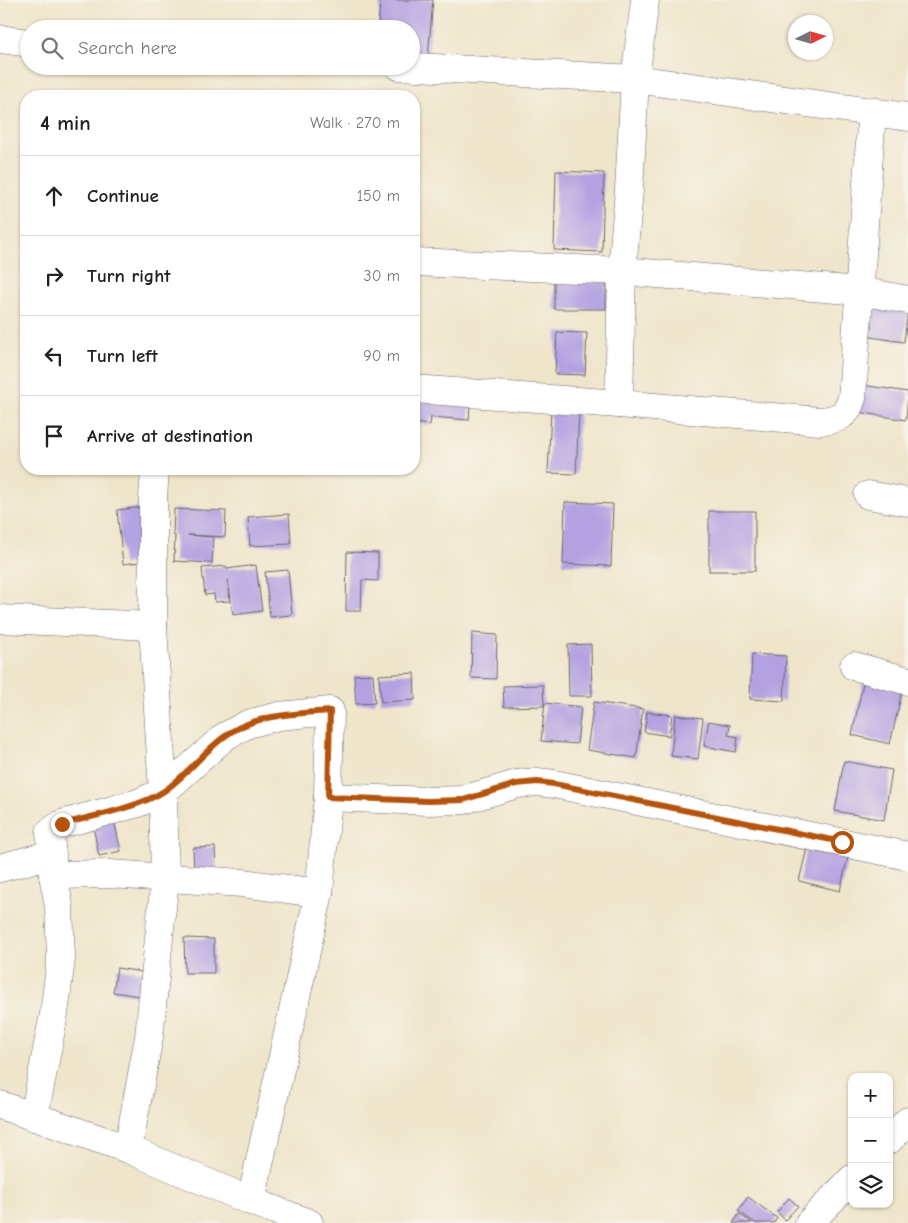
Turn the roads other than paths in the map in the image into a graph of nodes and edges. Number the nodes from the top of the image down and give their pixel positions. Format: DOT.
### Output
graph roads {
  1 [pos="645,0"];
  2 [pos="0,39"];
  3 [pos="20,42"];
  4 [pos="420,67"];
  5 [pos="635,79"];
  6 [pos="872,111"];
  7 [pos="908,117"];
  8 [pos="420,262"];
  9 [pos="622,271"];
  10 [pos="860,291"];
  11 [pos="908,300"];
  12 [pos="420,389"];
  13 [pos="619,404"];
  14 [pos="155,475"];
  15 [pos="868,495"];
  16 [pos="908,502"];
  17 [pos="0,619"];
  18 [pos="153,626"];
  19 [pos="854,666"];
  20 [pos="908,681"];
  21 [pos="163,792"];
  22 [pos="328,797"];
  23 [pos="908,856"];
  24 [pos="52,865"];
  25 [pos="0,868"];
  26 [pos="165,878"];
  27 [pos="319,893"];
  28 [pos="0,1106"];
  29 [pos="34,1117"];
  30 [pos="908,1121"];
  31 [pos="893,1136"];
  32 [pos="128,1149"];
  33 [pos="848,1183"];
  34 [pos="251,1201"];
  35 [pos="309,1223"];
  36 [pos="809,1223"];
  1 -- 5 [label="street"];
  2 -- 3 [label="street"];
  4 -- 5 [label="street"];
  5 -- 6 [label="street"];
  5 -- 9 [label="street"];
  6 -- 7 [label="street"];
  6 -- 10 [label="street"];
  8 -- 9 [label="street"];
  9 -- 10 [label="street"];
  9 -- 13 [label="street"];
  10 -- 11 [label="street"];
  10 -- 13 [label="street"];
  12 -- 13 [label="street"];
  14 -- 18 [label="street"];
  15 -- 16 [label="street"];
  17 -- 18 [label="street"];
  18 -- 21 [label="street"];
  19 -- 20 [label="street"];
  21 -- 22 [label="street"];
  21 -- 24 [label="street"];
  21 -- 26 [label="street"];
  22 -- 23 [label="street"];
  22 -- 27 [label="street"];
  24 -- 25 [label="street"];
  24 -- 26 [label="street"];
  24 -- 29 [label="street"];
  26 -- 27 [label="street"];
  26 -- 32 [label="street"];
  27 -- 34 [label="street"];
  28 -- 29 [label="street"];
  29 -- 32 [label="street"];
  30 -- 31 [label="street"];
  32 -- 34 [label="street"];
  33 -- 36 [label="street"];
  34 -- 35 [label="street"];
}
